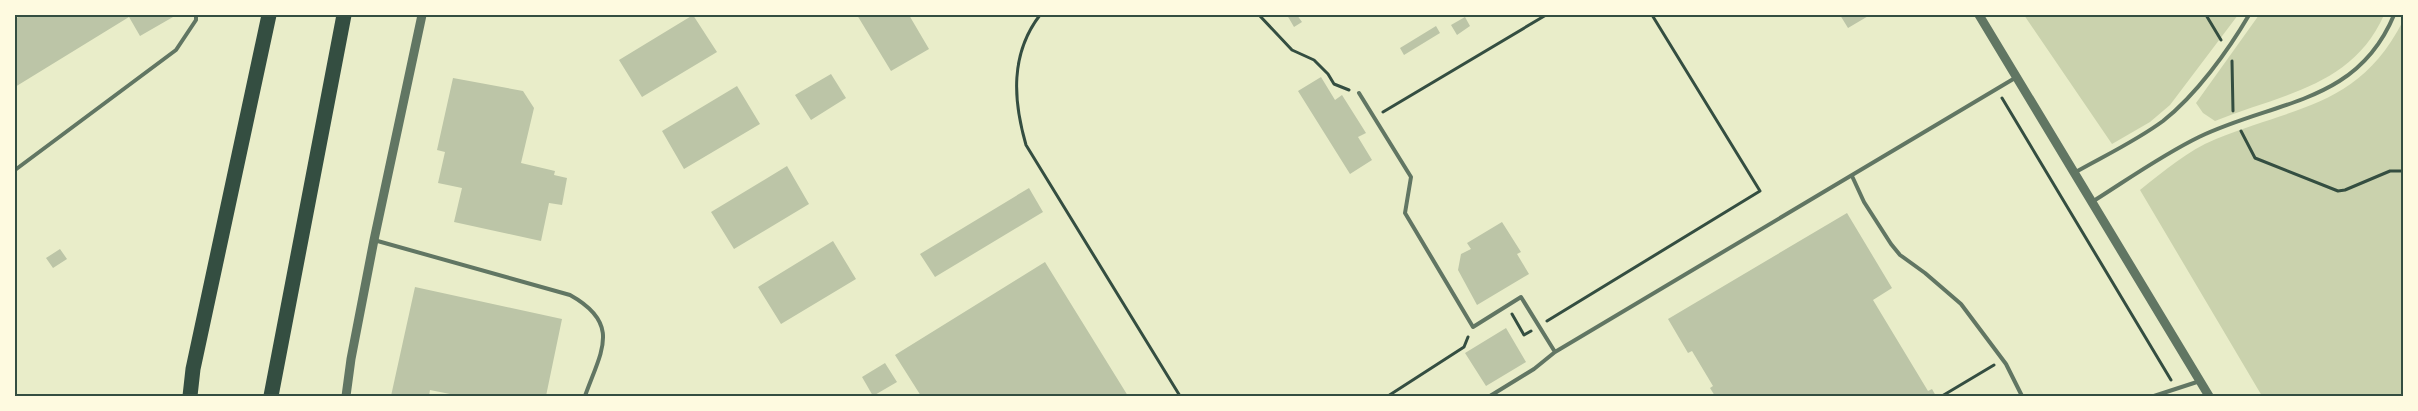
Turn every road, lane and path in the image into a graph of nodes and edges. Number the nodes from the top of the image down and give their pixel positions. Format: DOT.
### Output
graph roads {
  1 [pos="196,15"];
  2 [pos="269,15"];
  3 [pos="344,15"];
  4 [pos="422,15"];
  5 [pos="1040,15"];
  6 [pos="1258,15"];
  7 [pos="1546,15"];
  8 [pos="1652,15"];
  9 [pos="1979,15"];
  10 [pos="2206,15"];
  11 [pos="2249,15"];
  12 [pos="2394,15"];
  13 [pos="2226,49"];
  14 [pos="2017,77"];
  15 [pos="1997,89"];
  16 [pos="1359,93"];
  17 [pos="1374,118"];
  18 [pos="2237,121"];
  19 [pos="15,170"];
  20 [pos="2403,171"];
  21 [pos="2074,173"];
  22 [pos="1852,176"];
  23 [pos="2092,202"];
  24 [pos="374,240"];
  25 [pos="1559,314"];
  26 [pos="1473,327"];
  27 [pos="1555,352"];
  28 [pos="1994,365"];
  29 [pos="2200,381"];
  30 [pos="2176,389"];
  31 [pos="190,396"];
  32 [pos="271,396"];
  33 [pos="346,396"];
  34 [pos="586,396"];
  35 [pos="1180,396"];
  36 [pos="1388,396"];
  37 [pos="1490,396"];
  38 [pos="1942,396"];
  39 [pos="2022,396"];
  40 [pos="2154,396"];
  41 [pos="2210,396"];
  1 -- 19 [label="lane"];
  2 -- 31 [label="highway"];
  3 -- 32 [label="highway"];
  4 -- 24 [label="street"];
  5 -- 35 [label="path"];
  6 -- 16 [label="path"];
  7 -- 17 [label="path"];
  8 -- 25 [label="path"];
  9 -- 14 [label="street"];
  10 -- 13 [label="path"];
  11 -- 13 [label="lane"];
  12 -- 18 [label="lane"];
  13 -- 18 [label="path"];
  13 -- 21 [label="lane"];
  14 -- 15 [label="lane"];
  14 -- 21 [label="street"];
  15 -- 22 [label="lane"];
  15 -- 30 [label="path"];
  16 -- 17 [label="lane"];
  17 -- 26 [label="lane"];
  18 -- 20 [label="path"];
  18 -- 23 [label="lane"];
  21 -- 23 [label="street"];
  22 -- 27 [label="lane"];
  22 -- 39 [label="lane"];
  23 -- 29 [label="street"];
  24 -- 33 [label="street"];
  24 -- 34 [label="lane"];
  26 -- 27 [label="lane"];
  26 -- 36 [label="path"];
  27 -- 37 [label="lane"];
  28 -- 38 [label="path"];
  29 -- 30 [label="lane"];
  29 -- 41 [label="street"];
  30 -- 40 [label="lane"];
}
